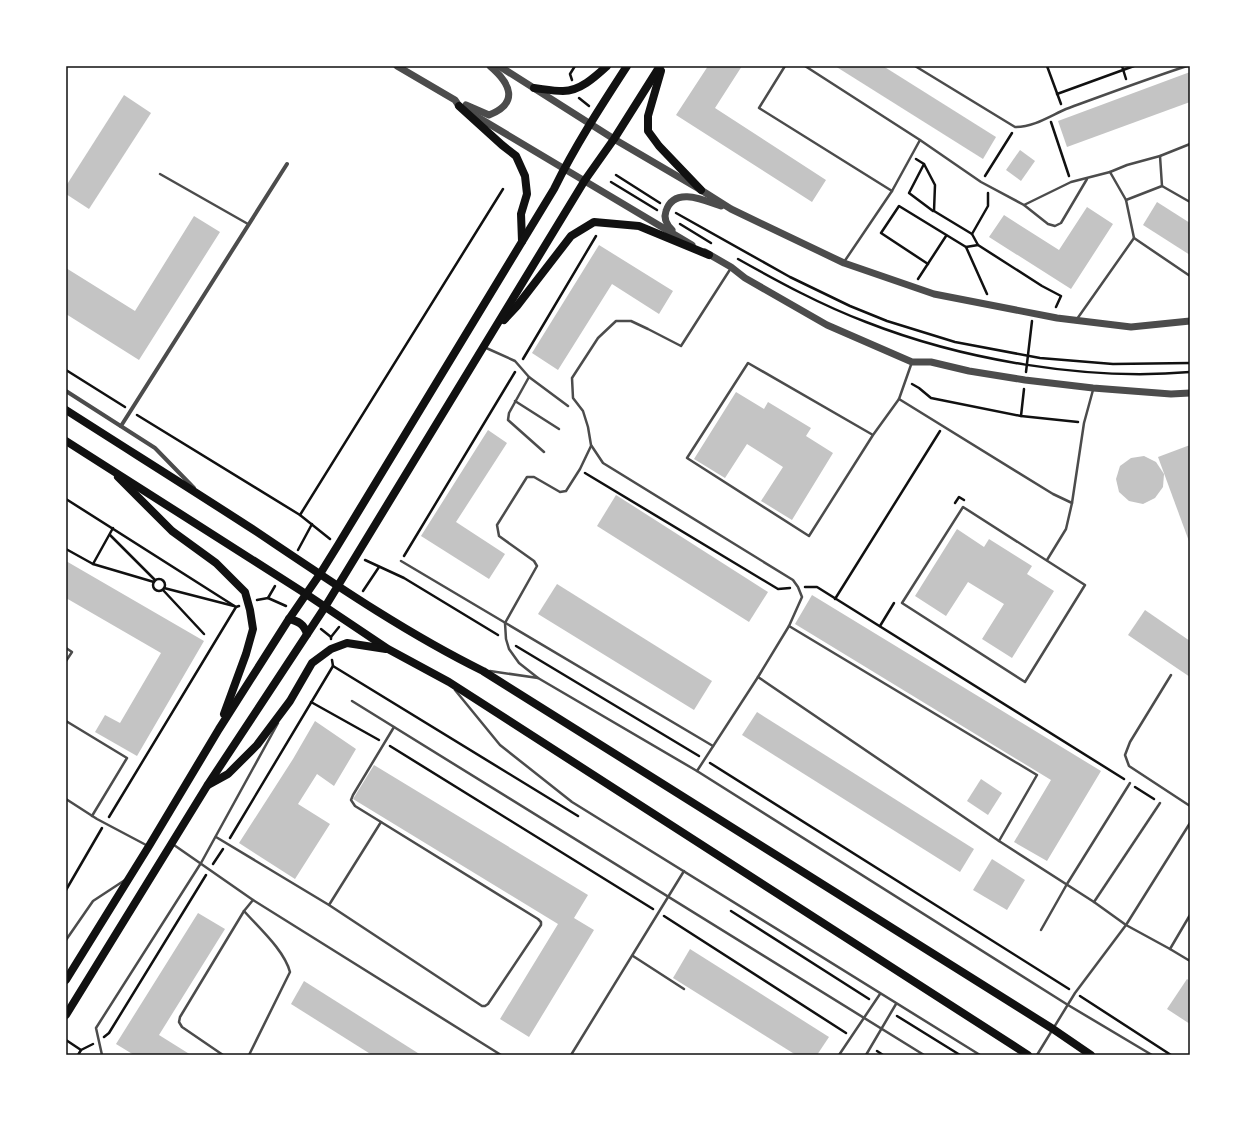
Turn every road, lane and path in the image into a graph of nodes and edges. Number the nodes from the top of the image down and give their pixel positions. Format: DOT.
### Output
graph roads {
  1 [pos="397,66"];
  2 [pos="490,66"];
  3 [pos="500,66"];
  4 [pos="607,66"];
  5 [pos="627,66"];
  6 [pos="660,66"];
  7 [pos="663,66"];
  8 [pos="785,66"];
  9 [pos="805,66"];
  10 [pos="915,66"];
  11 [pos="1047,66"];
  12 [pos="1122,66"];
  13 [pos="1134,66"];
  14 [pos="1187,66"];
  15 [pos="1123,70"];
  16 [pos="1128,86"];
  17 [pos="534,88"];
  18 [pos="1057,94"];
  19 [pos="457,103"];
  20 [pos="1063,110"];
  21 [pos="1049,116"];
  22 [pos="590,124"];
  23 [pos="1015,127"];
  24 [pos="614,139"];
  25 [pos="920,140"];
  26 [pos="1190,144"];
  27 [pos="912,156"];
  28 [pos="1160,156"];
  29 [pos="287,164"];
  30 [pos="924,164"];
  31 [pos="564,168"];
  32 [pos="1110,172"];
  33 [pos="160,174"];
  34 [pos="616,175"];
  35 [pos="1087,179"];
  36 [pos="585,180"];
  37 [pos="611,182"];
  38 [pos="981,182"];
  39 [pos="1071,182"];
  40 [pos="989,186"];
  41 [pos="1162,186"];
  42 [pos="503,189"];
  43 [pos="701,190"];
  44 [pos="892,191"];
  45 [pos="1126,200"];
  46 [pos="1190,202"];
  47 [pos="1024,205"];
  48 [pos="730,209"];
  49 [pos="666,211"];
  50 [pos="934,211"];
  51 [pos="248,224"];
  52 [pos="972,234"];
  53 [pos="596,236"];
  54 [pos="946,236"];
  55 [pos="681,238"];
  56 [pos="1134,238"];
  57 [pos="522,241"];
  58 [pos="712,244"];
  59 [pos="978,246"];
  60 [pos="966,247"];
  61 [pos="709,255"];
  62 [pos="732,256"];
  63 [pos="844,262"];
  64 [pos="928,264"];
  65 [pos="731,267"];
  66 [pos="1190,276"];
  67 [pos="918,279"];
  68 [pos="987,294"];
  69 [pos="1056,307"];
  70 [pos="1033,313"];
  71 [pos="1076,320"];
  72 [pos="1190,321"];
  73 [pos="490,336"];
  74 [pos="483,347"];
  75 [pos="1027,356"];
  76 [pos="912,362"];
  77 [pos="1190,363"];
  78 [pos="1027,364"];
  79 [pos="519,365"];
  80 [pos="66,370"];
  81 [pos="1190,372"];
  82 [pos="529,377"];
  83 [pos="1025,380"];
  84 [pos="905,381"];
  85 [pos="1093,388"];
  86 [pos="66,391"];
  87 [pos="1190,393"];
  88 [pos="899,400"];
  89 [pos="515,401"];
  90 [pos="568,406"];
  91 [pos="66,410"];
  92 [pos="131,411"];
  93 [pos="1021,416"];
  94 [pos="1084,423"];
  95 [pos="121,426"];
  96 [pos="942,426"];
  97 [pos="559,429"];
  98 [pos="873,435"];
  99 [pos="68,442"];
  100 [pos="591,445"];
  101 [pos="544,452"];
  102 [pos="107,467"];
  103 [pos="580,469"];
  104 [pos="203,496"];
  105 [pos="66,499"];
  106 [pos="966,501"];
  107 [pos="1072,503"];
  108 [pos="955,504"];
  109 [pos="300,515"];
  110 [pos="312,524"];
  111 [pos="113,528"];
  112 [pos="110,535"];
  113 [pos="338,545"];
  114 [pos="66,549"];
  115 [pos="356,556"];
  116 [pos="294,557"];
  117 [pos="1047,560"];
  118 [pos="401,561"];
  119 [pos="93,564"];
  120 [pos="379,567"];
  121 [pos="320,574"];
  122 [pos="394,574"];
  123 [pos="154,581"];
  124 [pos="338,586"];
  125 [pos="798,587"];
  126 [pos="164,589"];
  127 [pos="306,594"];
  128 [pos="358,598"];
  129 [pos="835,599"];
  130 [pos="896,599"];
  131 [pos="248,602"];
  132 [pos="236,607"];
  133 [pos="326,607"];
  134 [pos="295,610"];
  135 [pos="289,619"];
  136 [pos="505,623"];
  137 [pos="789,626"];
  138 [pos="880,626"];
  139 [pos="204,634"];
  140 [pos="307,634"];
  141 [pos="506,639"];
  142 [pos="66,648"];
  143 [pos="388,649"];
  144 [pos="66,661"];
  145 [pos="333,666"];
  146 [pos="483,670"];
  147 [pos="1171,675"];
  148 [pos="758,677"];
  149 [pos="538,678"];
  150 [pos="449,682"];
  151 [pos="290,701"];
  152 [pos="352,701"];
  153 [pos="311,702"];
  154 [pos="66,721"];
  155 [pos="394,727"];
  156 [pos="219,729"];
  157 [pos="384,743"];
  158 [pos="713,746"];
  159 [pos="705,760"];
  160 [pos="697,771"];
  161 [pos="1130,783"];
  162 [pos="207,786"];
  163 [pos="66,798"];
  164 [pos="1160,803"];
  165 [pos="1190,806"];
  166 [pos="92,816"];
  167 [pos="381,822"];
  168 [pos="105,823"];
  169 [pos="1190,823"];
  170 [pos="216,837"];
  171 [pos="999,841"];
  172 [pos="172,843"];
  173 [pos="227,844"];
  174 [pos="149,846"];
  175 [pos="201,863"];
  176 [pos="210,869"];
  177 [pos="684,871"];
  178 [pos="130,876"];
  179 [pos="1067,884"];
  180 [pos="66,890"];
  181 [pos="669,898"];
  182 [pos="253,900"];
  183 [pos="1094,902"];
  184 [pos="329,906"];
  185 [pos="244,911"];
  186 [pos="659,913"];
  187 [pos="1190,916"];
  188 [pos="1126,925"];
  189 [pos="1041,930"];
  190 [pos="66,940"];
  191 [pos="1170,949"];
  192 [pos="633,956"];
  193 [pos="1190,961"];
  194 [pos="66,980"];
  195 [pos="684,989"];
  196 [pos="1075,993"];
  197 [pos="880,994"];
  198 [pos="896,1004"];
  199 [pos="1068,1005"];
  200 [pos="66,1015"];
  201 [pos="864,1018"];
  202 [pos="882,1029"];
  203 [pos="1053,1029"];
  204 [pos="852,1036"];
  205 [pos="66,1040"];
  206 [pos="99,1041"];
  207 [pos="871,1048"];
  208 [pos="81,1050"];
  209 [pos="78,1055"];
  210 [pos="102,1055"];
  211 [pos="223,1055"];
  212 [pos="249,1055"];
  213 [pos="501,1055"];
  214 [pos="571,1055"];
  215 [pos="839,1055"];
  216 [pos="866,1055"];
  217 [pos="883,1055"];
  218 [pos="924,1055"];
  219 [pos="980,1055"];
  220 [pos="1028,1055"];
  221 [pos="1037,1055"];
  222 [pos="1091,1055"];
  223 [pos="1152,1055"];
  224 [pos="1171,1055"];
  1 -- 19 [label="street"];
  2 -- 19 [label="street"];
  3 -- 17 [label="street"];
  4 -- 17 [label="main road"];
  5 -- 22 [label="main road"];
  6 -- 24 [label="main road"];
  7 -- 43 [label="main road"];
  8 -- 44 [label="lane"];
  9 -- 25 [label="lane"];
  10 -- 23 [label="lane"];
  11 -- 18 [label="path"];
  12 -- 15 [label="path"];
  13 -- 15 [label="path"];
  14 -- 16 [label="lane"];
  15 -- 16 [label="path"];
  15 -- 18 [label="path"];
  16 -- 20 [label="lane"];
  17 -- 22 [label="street"];
  18 -- 20 [label="path"];
  19 -- 31 [label="street"];
  19 -- 57 [label="main road"];
  20 -- 21 [label="lane"];
  21 -- 23 [label="lane"];
  21 -- 39 [label="path"];
  22 -- 24 [label="street"];
  22 -- 31 [label="main road"];
  23 -- 38 [label="path"];
  24 -- 36 [label="main road"];
  24 -- 43 [label="street"];
  25 -- 27 [label="lane"];
  25 -- 38 [label="lane"];
  26 -- 28 [label="lane"];
  27 -- 30 [label="path"];
  27 -- 44 [label="lane"];
  28 -- 32 [label="lane"];
  28 -- 41 [label="lane"];
  29 -- 51 [label="street"];
  30 -- 50 [label="path"];
  30 -- 50 [label="path"];
  31 -- 36 [label="street"];
  31 -- 57 [label="main road"];
  32 -- 35 [label="lane"];
  32 -- 45 [label="lane"];
  33 -- 51 [label="lane"];
  34 -- 49 [label="path"];
  35 -- 39 [label="lane"];
  35 -- 47 [label="lane"];
  36 -- 55 [label="street"];
  36 -- 73 [label="main road"];
  37 -- 49 [label="path"];
  38 -- 40 [label="lane"];
  39 -- 47 [label="lane"];
  40 -- 47 [label="lane"];
  40 -- 52 [label="path"];
  41 -- 45 [label="lane"];
  41 -- 46 [label="lane"];
  42 -- 109 [label="path"];
  43 -- 48 [label="street"];
  44 -- 63 [label="lane"];
  45 -- 56 [label="lane"];
  48 -- 49 [label="street"];
  48 -- 63 [label="street"];
  49 -- 55 [label="street"];
  49 -- 58 [label="path"];
  49 -- 75 [label="path"];
  50 -- 52 [label="path"];
  51 -- 92 [label="street"];
  52 -- 59 [label="path"];
  53 -- 79 [label="path"];
  54 -- 60 [label="path"];
  54 -- 64 [label="path"];
  54 -- 64 [label="path"];
  55 -- 61 [label="street"];
  56 -- 66 [label="lane"];
  56 -- 71 [label="lane"];
  57 -- 113 [label="main road"];
  59 -- 60 [label="path"];
  59 -- 69 [label="path"];
  60 -- 68 [label="path"];
  61 -- 65 [label="street"];
  61 -- 73 [label="main road"];
  62 -- 78 [label="path"];
  63 -- 70 [label="street"];
  64 -- 67 [label="path"];
  65 -- 76 [label="street"];
  65 -- 100 [label="lane"];
  70 -- 71 [label="street"];
  70 -- 75 [label="path"];
  71 -- 72 [label="street"];
  73 -- 74 [label="main road"];
  74 -- 79 [label="lane"];
  74 -- 115 [label="main road"];
  75 -- 77 [label="path"];
  75 -- 78 [label="path"];
  76 -- 83 [label="street"];
  76 -- 84 [label="lane"];
  78 -- 81 [label="path"];
  78 -- 83 [label="path"];
  79 -- 82 [label="lane"];
  79 -- 118 [label="path"];
  80 -- 92 [label="path"];
  82 -- 89 [label="lane"];
  82 -- 90 [label="lane"];
  83 -- 85 [label="street"];
  83 -- 93 [label="path"];
  84 -- 88 [label="lane"];
  84 -- 93 [label="path"];
  85 -- 87 [label="street"];
  85 -- 94 [label="lane"];
  86 -- 95 [label="street"];
  88 -- 96 [label="lane"];
  88 -- 98 [label="lane"];
  89 -- 97 [label="lane"];
  89 -- 101 [label="lane"];
  91 -- 104 [label="main road"];
  92 -- 95 [label="street"];
  92 -- 109 [label="path"];
  93 -- 94 [label="path"];
  94 -- 107 [label="lane"];
  95 -- 104 [label="street"];
  96 -- 107 [label="lane"];
  96 -- 129 [label="path"];
  98 -- 98 [label="lane"];
  99 -- 102 [label="main road"];
  100 -- 103 [label="lane"];
  100 -- 125 [label="lane"];
  102 -- 127 [label="main road"];
  102 -- 131 [label="main road"];
  103 -- 125 [label="path"];
  103 -- 136 [label="lane"];
  104 -- 116 [label="main road"];
  105 -- 111 [label="path"];
  106 -- 108 [label="path"];
  107 -- 117 [label="lane"];
  109 -- 110 [label="path"];
  110 -- 113 [label="path"];
  110 -- 116 [label="path"];
  111 -- 112 [label="path"];
  111 -- 132 [label="path"];
  112 -- 119 [label="path"];
  112 -- 123 [label="path"];
  113 -- 121 [label="main road"];
  114 -- 119 [label="path"];
  115 -- 120 [label="path"];
  115 -- 124 [label="main road"];
  116 -- 121 [label="main road"];
  117 -- 117 [label="lane"];
  118 -- 122 [label="path"];
  118 -- 136 [label="lane"];
  119 -- 123 [label="path"];
  120 -- 122 [label="path"];
  120 -- 128 [label="path"];
  121 -- 124 [label="main road"];
  121 -- 127 [label="main road"];
  122 -- 141 [label="path"];
  123 -- 126 [label="path"];
  123 -- 126 [label="path"];
  124 -- 128 [label="main road"];
  124 -- 133 [label="main road"];
  125 -- 129 [label="path"];
  125 -- 137 [label="lane"];
  126 -- 132 [label="path"];
  126 -- 139 [label="path"];
  127 -- 133 [label="main road"];
  127 -- 134 [label="main road"];
  128 -- 146 [label="main road"];
  129 -- 138 [label="path"];
  130 -- 138 [label="path"];
  131 -- 132 [label="path"];
  131 -- 134 [label="path"];
  131 -- 156 [label="main road"];
  132 -- 168 [label="path"];
  133 -- 140 [label="main road"];
  133 -- 143 [label="main road"];
  134 -- 135 [label="main road"];
  135 -- 140 [label="main road"];
  135 -- 156 [label="main road"];
  136 -- 141 [label="lane"];
  136 -- 158 [label="lane"];
  137 -- 148 [label="lane"];
  137 -- 171 [label="lane"];
  138 -- 161 [label="path"];
  140 -- 162 [label="main road"];
  141 -- 149 [label="lane"];
  141 -- 159 [label="path"];
  142 -- 144 [label="lane"];
  143 -- 150 [label="main road"];
  143 -- 151 [label="main road"];
  145 -- 153 [label="path"];
  146 -- 149 [label="lane"];
  146 -- 203 [label="main road"];
  147 -- 165 [label="lane"];
  148 -- 158 [label="lane"];
  148 -- 171 [label="lane"];
  149 -- 160 [label="lane"];
  150 -- 177 [label="lane"];
  150 -- 220 [label="main road"];
  151 -- 162 [label="main road"];
  151 -- 170 [label="lane"];
  152 -- 155 [label="lane"];
  153 -- 157 [label="path"];
  153 -- 173 [label="path"];
  154 -- 166 [label="lane"];
  155 -- 157 [label="lane"];
  155 -- 181 [label="lane"];
  156 -- 174 [label="main road"];
  157 -- 167 [label="lane"];
  157 -- 186 [label="path"];
  158 -- 159 [label="lane"];
  159 -- 160 [label="lane"];
  159 -- 196 [label="path"];
  160 -- 199 [label="lane"];
  161 -- 164 [label="path"];
  161 -- 179 [label="lane"];
  162 -- 172 [label="main road"];
  163 -- 166 [label="lane"];
  164 -- 183 [label="lane"];
  166 -- 168 [label="lane"];
  167 -- 184 [label="lane"];
  167 -- 184 [label="lane"];
  168 -- 174 [label="lane"];
  168 -- 180 [label="path"];
  169 -- 188 [label="lane"];
  170 -- 173 [label="lane"];
  170 -- 175 [label="lane"];
  171 -- 179 [label="lane"];
  172 -- 175 [label="lane"];
  172 -- 200 [label="main road"];
  173 -- 176 [label="path"];
  173 -- 184 [label="lane"];
  174 -- 178 [label="main road"];
  175 -- 176 [label="lane"];
  175 -- 206 [label="lane"];
  176 -- 182 [label="lane"];
  176 -- 206 [label="path"];
  177 -- 181 [label="lane"];
  177 -- 197 [label="lane"];
  178 -- 190 [label="lane"];
  178 -- 194 [label="main road"];
  179 -- 183 [label="lane"];
  179 -- 189 [label="lane"];
  181 -- 186 [label="lane"];
  181 -- 201 [label="lane"];
  182 -- 185 [label="lane"];
  182 -- 213 [label="lane"];
  183 -- 188 [label="lane"];
  185 -- 211 [label="lane"];
  185 -- 212 [label="lane"];
  186 -- 192 [label="lane"];
  186 -- 204 [label="path"];
  187 -- 191 [label="lane"];
  188 -- 191 [label="lane"];
  188 -- 196 [label="lane"];
  191 -- 193 [label="lane"];
  192 -- 195 [label="lane"];
  192 -- 214 [label="lane"];
  196 -- 199 [label="lane"];
  196 -- 224 [label="path"];
  197 -- 198 [label="lane"];
  197 -- 201 [label="lane"];
  198 -- 202 [label="lane"];
  198 -- 219 [label="lane"];
  199 -- 203 [label="lane"];
  199 -- 223 [label="lane"];
  201 -- 202 [label="lane"];
  201 -- 204 [label="lane"];
  202 -- 207 [label="lane"];
  202 -- 218 [label="lane"];
  203 -- 221 [label="lane"];
  203 -- 222 [label="main road"];
  204 -- 215 [label="lane"];
  205 -- 208 [label="path"];
  206 -- 208 [label="path"];
  206 -- 210 [label="lane"];
  207 -- 216 [label="lane"];
  207 -- 217 [label="path"];
  208 -- 209 [label="path"];
}
